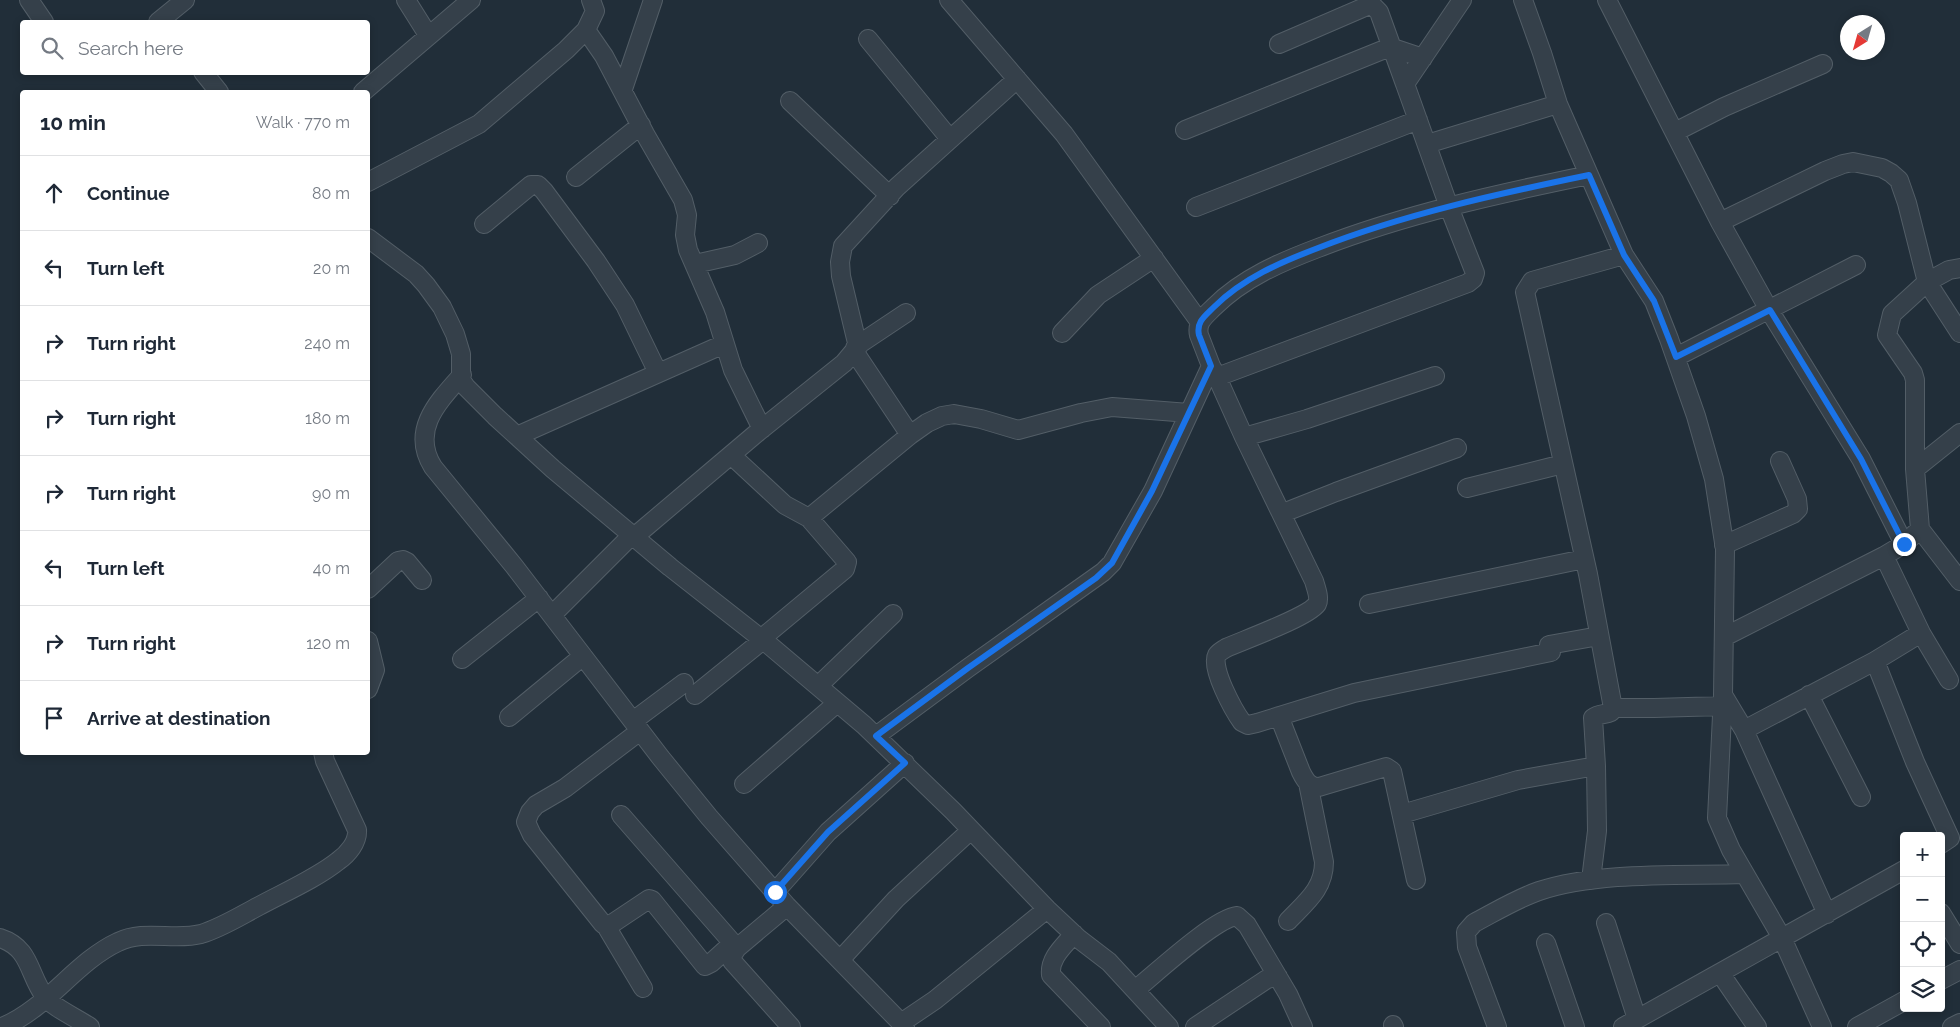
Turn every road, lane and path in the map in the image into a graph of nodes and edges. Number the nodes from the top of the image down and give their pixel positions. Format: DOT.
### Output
graph roads {
  1 [pos="30,0"];
  2 [pos="185,0"];
  3 [pos="406,0"];
  4 [pos="471,0"];
  5 [pos="591,0"];
  6 [pos="653,0"];
  7 [pos="949,0"];
  8 [pos="1462,0"];
  9 [pos="1523,0"];
  10 [pos="1607,0"];
  11 [pos="43,20"];
  12 [pos="162,20"];
  13 [pos="586,30"];
  14 [pos="428,35"];
  15 [pos="868,39"];
  16 [pos="1279,44"];
  17 [pos="1390,47"];
  18 [pos="1423,58"];
  19 [pos="1823,64"];
  20 [pos="205,75"];
  21 [pos="1017,79"];
  22 [pos="1405,84"];
  23 [pos="623,89"];
  24 [pos="217,90"];
  25 [pos="365,90"];
  26 [pos="790,101"];
  27 [pos="1558,104"];
  28 [pos="1418,120"];
  29 [pos="641,125"];
  30 [pos="1185,130"];
  31 [pos="1675,132"];
  32 [pos="950,138"];
  33 [pos="1427,144"];
  34 [pos="1589,175"];
  35 [pos="576,177"];
  36 [pos="370,181"];
  37 [pos="890,196"];
  38 [pos="1196,207"];
  39 [pos="1449,207"];
  40 [pos="1720,222"];
  41 [pos="484,224"];
  42 [pos="370,240"];
  43 [pos="758,244"];
  44 [pos="1624,255"];
  45 [pos="1154,258"];
  46 [pos="695,264"];
  47 [pos="1856,265"];
  48 [pos="1960,268"];
  49 [pos="1928,282"];
  50 [pos="1770,310"];
  51 [pos="906,313"];
  52 [pos="1199,321"];
  53 [pos="1062,333"];
  54 [pos="1960,333"];
  55 [pos="724,344"];
  56 [pos="854,351"];
  57 [pos="1676,357"];
  58 [pos="1214,371"];
  59 [pos="658,373"];
  60 [pos="462,375"];
  61 [pos="1434,376"];
  62 [pos="1189,413"];
  63 [pos="762,429"];
  64 [pos="1960,433"];
  65 [pos="910,435"];
  66 [pos="517,436"];
  67 [pos="1244,437"];
  68 [pos="1457,448"];
  69 [pos="731,454"];
  70 [pos="1780,461"];
  71 [pos="1563,464"];
  72 [pos="1915,469"];
  73 [pos="1467,488"];
  74 [pos="1283,514"];
  75 [pos="809,518"];
  76 [pos="1920,530"];
  77 [pos="633,536"];
  78 [pos="1904,544"];
  79 [pos="1724,545"];
  80 [pos="1884,556"];
  81 [pos="1584,558"];
  82 [pos="1958,576"];
  83 [pos="422,580"];
  84 [pos="370,587"];
  85 [pos="539,598"];
  86 [pos="1369,604"];
  87 [pos="893,614"];
  88 [pos="552,615"];
  89 [pos="1921,633"];
  90 [pos="1599,636"];
  91 [pos="1724,638"];
  92 [pos="763,640"];
  93 [pos="370,649"];
  94 [pos="583,656"];
  95 [pos="462,658"];
  96 [pos="1875,661"];
  97 [pos="1949,680"];
  98 [pos="370,684"];
  99 [pos="818,686"];
  100 [pos="1809,695"];
  101 [pos="1723,700"];
  102 [pos="837,703"];
  103 [pos="1613,708"];
  104 [pos="1279,716"];
  105 [pos="509,717"];
  106 [pos="636,726"];
  107 [pos="1744,730"];
  108 [pos="876,736"];
  109 [pos="324,755"];
  110 [pos="905,763"];
  111 [pos="1596,766"];
  112 [pos="1308,783"];
  113 [pos="744,784"];
  114 [pos="1862,797"];
  115 [pos="1402,814"];
  116 [pos="621,815"];
  117 [pos="971,830"];
  118 [pos="1950,838"];
  119 [pos="1900,872"];
  120 [pos="1744,874"];
  121 [pos="1416,880"];
  122 [pos="1591,880"];
  123 [pos="775,892"];
  124 [pos="787,906"];
  125 [pos="1046,909"];
  126 [pos="1827,914"];
  127 [pos="1945,920"];
  128 [pos="1288,921"];
  129 [pos="1606,923"];
  130 [pos="606,926"];
  131 [pos="1074,934"];
  132 [pos="0,938"];
  133 [pos="1782,938"];
  134 [pos="1546,943"];
  135 [pos="1960,944"];
  136 [pos="735,946"];
  137 [pos="840,960"];
  138 [pos="1960,970"];
  139 [pos="1720,973"];
  140 [pos="1278,977"];
  141 [pos="1945,978"];
  142 [pos="642,988"];
  143 [pos="1135,990"];
  144 [pos="46,998"];
  145 [pos="1900,1003"];
  146 [pos="1630,1023"];
  147 [pos="1960,1023"];
  148 [pos="903,1025"];
  149 [pos="2,1027"];
  150 [pos="90,1027"];
  151 [pos="791,1027"];
  152 [pos="1101,1027"];
  153 [pos="1169,1027"];
  154 [pos="1194,1027"];
  155 [pos="1303,1027"];
  156 [pos="1497,1027"];
  157 [pos="1575,1027"];
  158 [pos="1757,1027"];
  159 [pos="1822,1027"];
  160 [pos="1857,1027"];
  161 [pos="1952,1027"];
  1 -- 11 [label="street"];
  2 -- 12 [label="street"];
  3 -- 14 [label="street"];
  4 -- 14 [label="street"];
  5 -- 13 [label="street"];
  6 -- 23 [label="street"];
  7 -- 21 [label="street"];
  8 -- 18 [label="street"];
  9 -- 27 [label="street"];
  10 -- 31 [label="street"];
  13 -- 23 [label="street"];
  13 -- 36 [label="street"];
  14 -- 25 [label="street"];
  15 -- 32 [label="street"];
  16 -- 17 [label="street"];
  17 -- 18 [label="street"];
  17 -- 22 [label="street"];
  17 -- 30 [label="street"];
  18 -- 22 [label="street"];
  19 -- 31 [label="street"];
  20 -- 24 [label="street"];
  21 -- 32 [label="street"];
  21 -- 45 [label="street"];
  22 -- 28 [label="street"];
  23 -- 29 [label="street"];
  26 -- 37 [label="street"];
  27 -- 33 [label="street"];
  27 -- 34 [label="street"];
  28 -- 33 [label="street"];
  28 -- 38 [label="street"];
  29 -- 35 [label="street"];
  29 -- 46 [label="street"];
  31 -- 40 [label="street"];
  32 -- 37 [label="street"];
  33 -- 39 [label="street"];
  34 -- 39 [label="street"];
  34 -- 44 [label="street"];
  37 -- 56 [label="street"];
  39 -- 52 [label="street"];
  39 -- 58 [label="street"];
  40 -- 49 [label="street"];
  40 -- 50 [label="street"];
  41 -- 59 [label="street"];
  42 -- 60 [label="street"];
  43 -- 46 [label="street"];
  44 -- 57 [label="street"];
  44 -- 71 [label="street"];
  45 -- 52 [label="street"];
  45 -- 53 [label="street"];
  46 -- 55 [label="street"];
  47 -- 50 [label="street"];
  48 -- 49 [label="street"];
  49 -- 54 [label="street"];
  49 -- 72 [label="street"];
  50 -- 57 [label="street"];
  50 -- 78 [label="street"];
  51 -- 56 [label="street"];
  52 -- 58 [label="street"];
  55 -- 59 [label="street"];
  55 -- 63 [label="street"];
  56 -- 63 [label="street"];
  56 -- 65 [label="street"];
  57 -- 79 [label="street"];
  58 -- 62 [label="street"];
  58 -- 67 [label="street"];
  59 -- 66 [label="street"];
  60 -- 66 [label="street"];
  60 -- 85 [label="street"];
  61 -- 67 [label="street"];
  62 -- 65 [label="street"];
  62 -- 108 [label="street"];
  63 -- 69 [label="street"];
  64 -- 72 [label="street"];
  65 -- 75 [label="street"];
  66 -- 77 [label="street"];
  67 -- 74 [label="street"];
  68 -- 74 [label="street"];
  69 -- 75 [label="street"];
  69 -- 77 [label="street"];
  70 -- 79 [label="street"];
  71 -- 73 [label="street"];
  71 -- 81 [label="street"];
  72 -- 76 [label="street"];
  74 -- 104 [label="street"];
  75 -- 92 [label="street"];
  76 -- 78 [label="street"];
  76 -- 82 [label="street"];
  77 -- 88 [label="street"];
  77 -- 92 [label="street"];
  78 -- 80 [label="street"];
  79 -- 91 [label="street"];
  80 -- 89 [label="street"];
  80 -- 91 [label="street"];
  81 -- 86 [label="street"];
  81 -- 90 [label="street"];
  83 -- 84 [label="street"];
  85 -- 88 [label="street"];
  85 -- 95 [label="street"];
  87 -- 99 [label="street"];
  88 -- 94 [label="street"];
  89 -- 96 [label="street"];
  89 -- 97 [label="street"];
  90 -- 103 [label="street"];
  90 -- 104 [label="street"];
  91 -- 101 [label="street"];
  92 -- 99 [label="street"];
  92 -- 106 [label="street"];
  93 -- 98 [label="street"];
  94 -- 105 [label="street"];
  94 -- 106 [label="street"];
  96 -- 100 [label="street"];
  96 -- 118 [label="street"];
  99 -- 102 [label="street"];
  100 -- 107 [label="street"];
  100 -- 114 [label="street"];
  101 -- 103 [label="street"];
  101 -- 107 [label="street"];
  101 -- 120 [label="street"];
  102 -- 108 [label="street"];
  102 -- 113 [label="street"];
  103 -- 111 [label="street"];
  104 -- 112 [label="street"];
  106 -- 123 [label="street"];
  106 -- 130 [label="street"];
  107 -- 126 [label="street"];
  108 -- 110 [label="street"];
  109 -- 144 [label="street"];
  110 -- 117 [label="street"];
  110 -- 123 [label="street"];
  111 -- 115 [label="street"];
  111 -- 122 [label="street"];
  112 -- 115 [label="street"];
  112 -- 128 [label="street"];
  115 -- 121 [label="street"];
  116 -- 136 [label="street"];
  117 -- 125 [label="street"];
  117 -- 137 [label="street"];
  119 -- 126 [label="street"];
  120 -- 122 [label="street"];
  120 -- 133 [label="street"];
  122 -- 156 [label="street"];
  123 -- 124 [label="street"];
  124 -- 136 [label="street"];
  124 -- 137 [label="street"];
  125 -- 131 [label="street"];
  125 -- 148 [label="street"];
  126 -- 133 [label="street"];
  127 -- 135 [label="street"];
  129 -- 146 [label="street"];
  130 -- 136 [label="street"];
  130 -- 142 [label="street"];
  131 -- 143 [label="street"];
  131 -- 152 [label="street"];
  132 -- 144 [label="street"];
  133 -- 139 [label="street"];
  133 -- 159 [label="street"];
  134 -- 157 [label="street"];
  136 -- 151 [label="street"];
  137 -- 148 [label="street"];
  138 -- 141 [label="street"];
  139 -- 146 [label="street"];
  139 -- 158 [label="street"];
  140 -- 143 [label="street"];
  140 -- 154 [label="street"];
  140 -- 155 [label="street"];
  143 -- 153 [label="street"];
  144 -- 149 [label="street"];
  144 -- 150 [label="street"];
  145 -- 160 [label="street"];
  147 -- 161 [label="street"];
}
